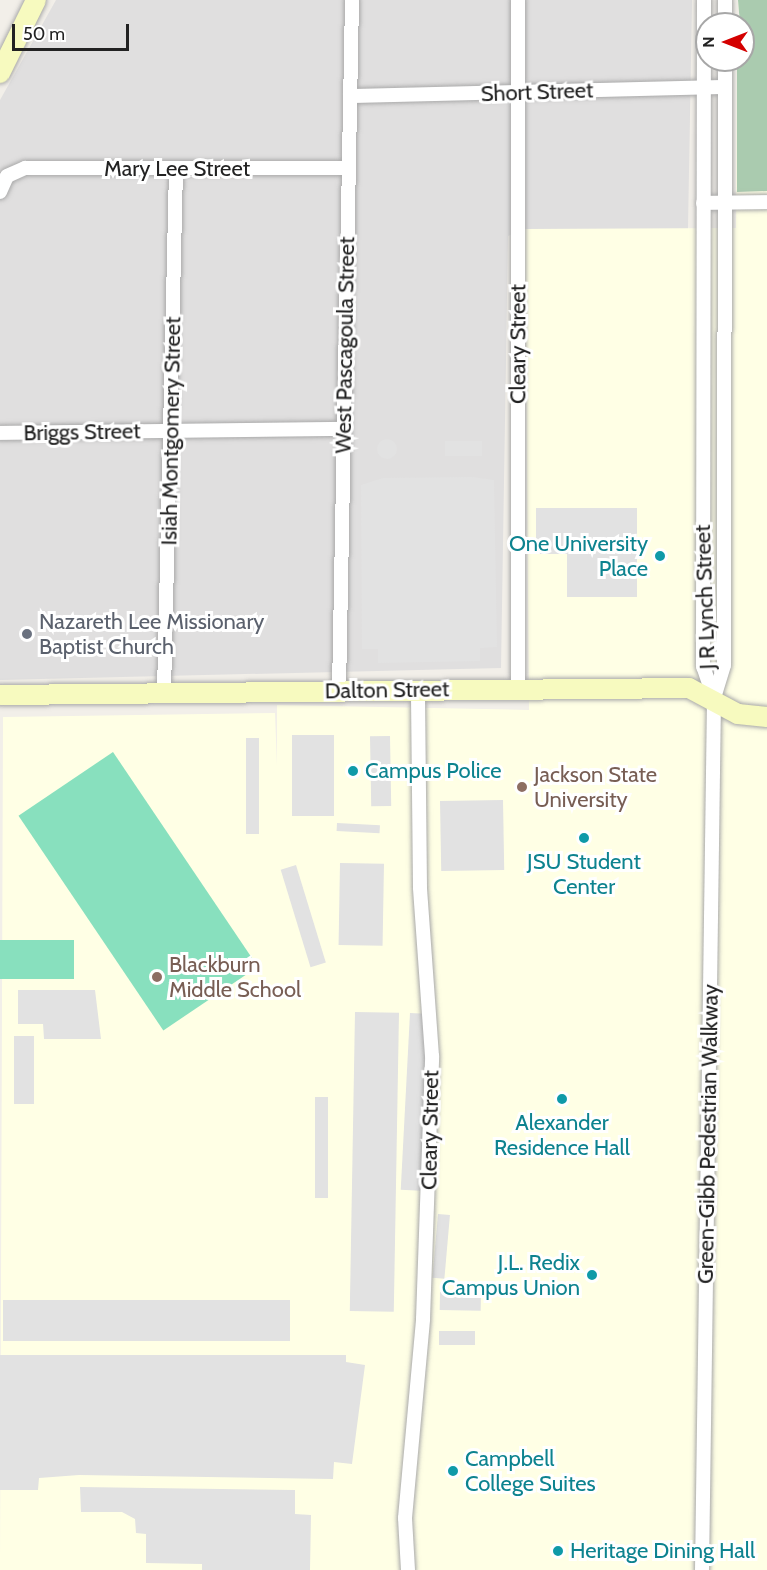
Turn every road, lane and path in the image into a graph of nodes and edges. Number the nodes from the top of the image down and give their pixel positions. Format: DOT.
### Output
graph roads {
  1 [pos="36,0"];
  2 [pos="352,0"];
  3 [pos="518,0"];
  4 [pos="704,0"];
  5 [pos="725,72"];
  6 [pos="0,73"];
  7 [pos="703,87"];
  8 [pos="725,87"];
  9 [pos="518,93"];
  10 [pos="350,96"];
  11 [pos="349,168"];
  12 [pos="176,169"];
  13 [pos="0,192"];
  14 [pos="725,202"];
  15 [pos="767,202"];
  16 [pos="703,203"];
  17 [pos="344,429"];
  18 [pos="171,431"];
  19 [pos="0,433"];
  20 [pos="518,688"];
  21 [pos="418,689"];
  22 [pos="339,690"];
  23 [pos="164,693"];
  24 [pos="0,695"];
  25 [pos="714,698"];
  26 [pos="767,717"];
  27 [pos="408,1570"];
  28 [pos="702,1570"];
  1 -- 6 [label="street"];
  2 -- 10 [label="street, West Pascagoula Street"];
  3 -- 9 [label="street, Cleary Street"];
  4 -- 7 [label="street, J R Lynch Street"];
  5 -- 8 [label="street, J R Lynch Street"];
  7 -- 8 [label="street, Short Street"];
  7 -- 9 [label="street, Short Street"];
  7 -- 16 [label="street, J R Lynch Street"];
  8 -- 14 [label="street, J R Lynch Street"];
  9 -- 10 [label="street, Short Street"];
  9 -- 20 [label="street, Cleary Street"];
  10 -- 11 [label="street, West Pascagoula Street"];
  11 -- 12 [label="street, Mary Lee Street"];
  11 -- 17 [label="street, West Pascagoula Street"];
  12 -- 13 [label="street, Mary Lee Street"];
  12 -- 18 [label="street, Isiah Montgomery Street"];
  14 -- 15 [label="street"];
  14 -- 16 [label="street"];
  14 -- 25 [label="street, J R Lynch Street"];
  16 -- 25 [label="street, J R Lynch Street"];
  17 -- 18 [label="street, Briggs Street"];
  17 -- 22 [label="street, West Pascagoula Street"];
  18 -- 19 [label="street, Briggs Street"];
  18 -- 23 [label="street, Isiah Montgomery Street"];
  20 -- 21 [label="street, Dalton Street"];
  20 -- 25 [label="street, Dalton Street"];
  21 -- 22 [label="street, Dalton Street"];
  21 -- 27 [label="street, Cleary Street"];
  22 -- 23 [label="street, Dalton Street"];
  23 -- 24 [label="street, Dalton Street"];
  25 -- 26 [label="street, Dalton Street"];
  25 -- 28 [label="street, Green-Gibb Pedestrian Walkway"];
}
